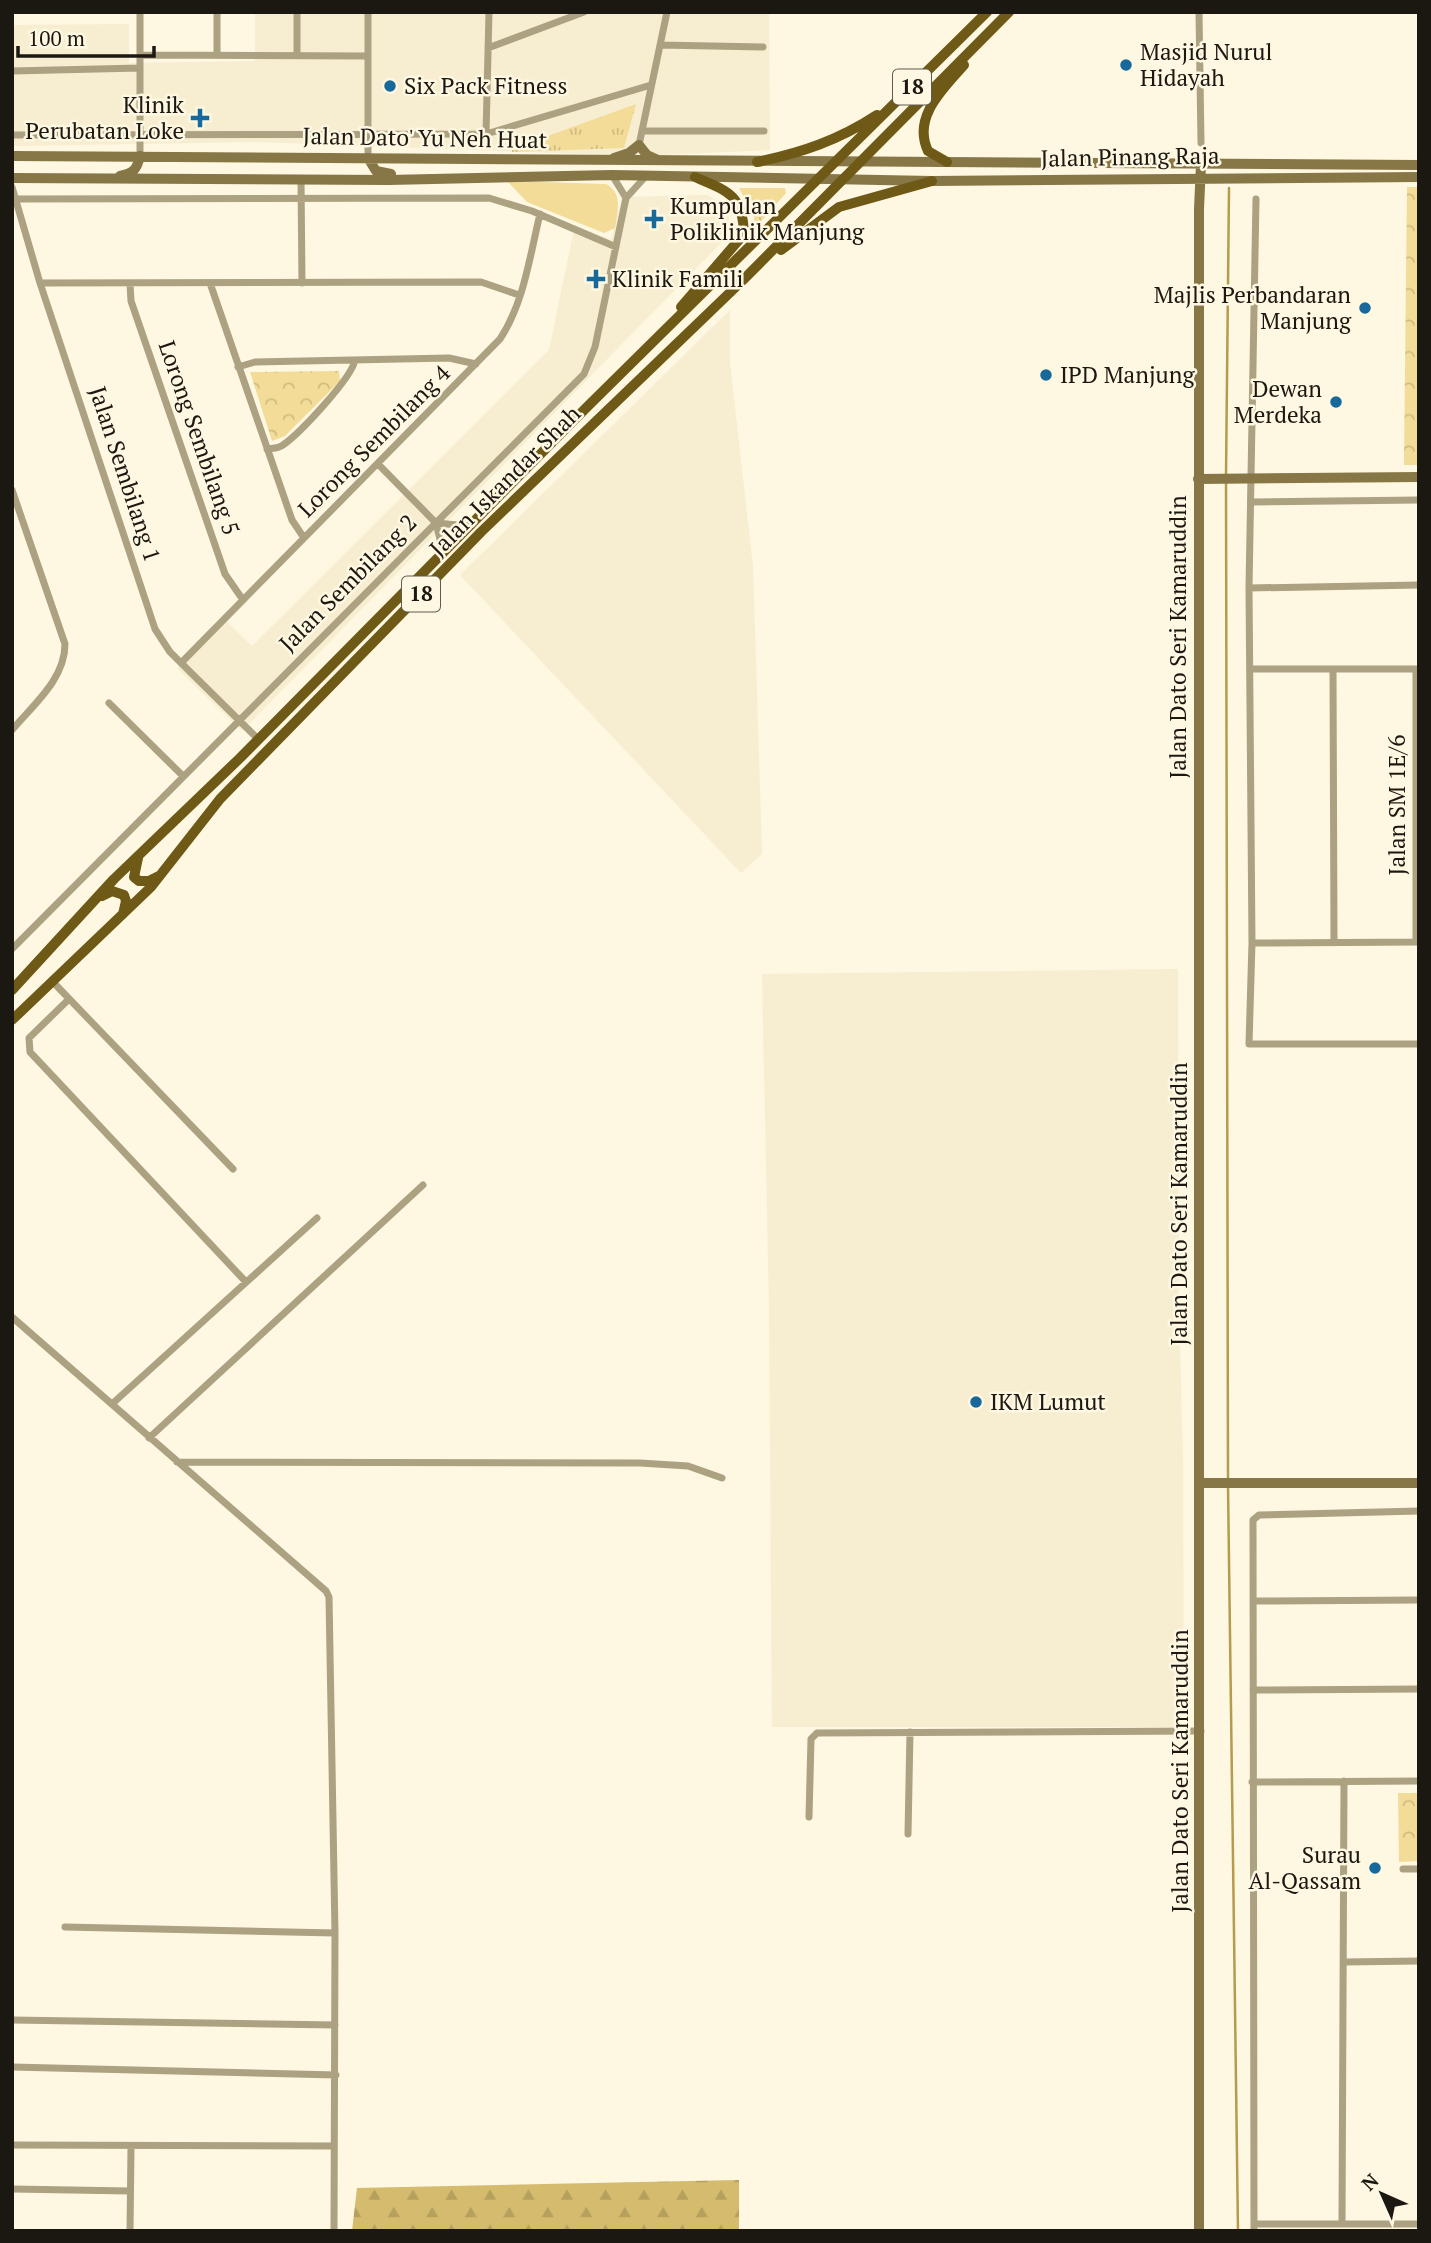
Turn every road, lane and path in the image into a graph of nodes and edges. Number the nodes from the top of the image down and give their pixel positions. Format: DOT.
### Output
graph roads {
  1 [pos="140,12"];
  2 [pos="217,12"];
  3 [pos="297,12"];
  4 [pos="368,12"];
  5 [pos="489,12"];
  6 [pos="584,12"];
  7 [pos="667,12"];
  8 [pos="987,12"];
  9 [pos="1009,12"];
  10 [pos="1199,12"];
  11 [pos="660,45"];
  12 [pos="763,47"];
  13 [pos="488,48"];
  14 [pos="140,55"];
  15 [pos="217,55"];
  16 [pos="297,55"];
  17 [pos="368,56"];
  18 [pos="140,68"];
  19 [pos="12,71"];
  20 [pos="652,85"];
  21 [pos="900,99"];
  22 [pos="642,131"];
  23 [pos="764,131"];
  24 [pos="486,134"];
  25 [pos="12,135"];
  26 [pos="140,135"];
  27 [pos="369,136"];
  28 [pos="1201,143"];
  29 [pos="639,145"];
  30 [pos="12,156"];
  31 [pos="140,156"];
  32 [pos="368,158"];
  33 [pos="604,161"];
  34 [pos="1091,161"];
  35 [pos="662,162"];
  36 [pos="757,162"];
  37 [pos="837,162"];
  38 [pos="947,162"];
  39 [pos="858,163"];
  40 [pos="1201,164"];
  41 [pos="1419,165"];
  42 [pos="612,175"];
  43 [pos="646,176"];
  44 [pos="695,177"];
  45 [pos="1200,177"];
  46 [pos="1419,177"];
  47 [pos="12,178"];
  48 [pos="103,179"];
  49 [pos="432,179"];
  50 [pos="820,179"];
  51 [pos="843,179"];
  52 [pos="1090,179"];
  53 [pos="302,180"];
  54 [pos="932,181"];
  55 [pos="12,187"];
  56 [pos="626,198"];
  57 [pos="302,199"];
  58 [pos="1256,199"];
  59 [pos="14,200"];
  60 [pos="540,214"];
  61 [pos="616,247"];
  62 [pos="743,280"];
  63 [pos="40,283"];
  64 [pos="302,283"];
  65 [pos="130,284"];
  66 [pos="209,284"];
  67 [pos="519,295"];
  68 [pos="650,345"];
  69 [pos="355,360"];
  70 [pos="476,365"];
  71 [pos="238,367"];
  72 [pos="267,449"];
  73 [pos="378,464"];
  74 [pos="1253,477"];
  75 [pos="1419,477"];
  76 [pos="1198,479"];
  77 [pos="12,490"];
  78 [pos="1419,500"];
  79 [pos="1252,502"];
  80 [pos="436,523"];
  81 [pos="468,526"];
  82 [pos="304,538"];
  83 [pos="443,552"];
  84 [pos="1419,585"];
  85 [pos="1249,588"];
  86 [pos="243,600"];
  87 [pos="181,663"];
  88 [pos="1333,668"];
  89 [pos="1251,669"];
  90 [pos="1417,669"];
  91 [pos="109,704"];
  92 [pos="237,719"];
  93 [pos="12,730"];
  94 [pos="258,739"];
  95 [pos="183,776"];
  96 [pos="139,854"];
  97 [pos="161,875"];
  98 [pos="96,898"];
  99 [pos="122,915"];
  100 [pos="1334,940"];
  101 [pos="1417,942"];
  102 [pos="1252,943"];
  103 [pos="12,949"];
  104 [pos="52,981"];
  105 [pos="14,985"];
  106 [pos="69,999"];
  107 [pos="12,1020"];
  108 [pos="1419,1044"];
  109 [pos="233,1169"];
  110 [pos="424,1185"];
  111 [pos="317,1218"];
  112 [pos="246,1282"];
  113 [pos="12,1317"];
  114 [pos="111,1405"];
  115 [pos="149,1438"];
  116 [pos="177,1462"];
  117 [pos="722,1478"];
  118 [pos="1201,1483"];
  119 [pos="1419,1483"];
  120 [pos="1419,1511"];
  121 [pos="1419,1600"];
  122 [pos="1253,1601"];
  123 [pos="1419,1689"];
  124 [pos="1253,1690"];
  125 [pos="1201,1731"];
  126 [pos="910,1732"];
  127 [pos="1252,1782"];
  128 [pos="1344,1782"];
  129 [pos="1419,1782"];
  130 [pos="809,1817"];
  131 [pos="908,1834"];
  132 [pos="1403,1869"];
  133 [pos="1419,1869"];
  134 [pos="65,1927"];
  135 [pos="335,1933"];
  136 [pos="1419,1961"];
  137 [pos="1345,1962"];
  138 [pos="12,2020"];
  139 [pos="335,2025"];
  140 [pos="12,2067"];
  141 [pos="336,2075"];
  142 [pos="12,2145"];
  143 [pos="334,2146"];
  144 [pos="131,2147"];
  145 [pos="12,2189"];
  146 [pos="130,2191"];
  147 [pos="1342,2224"];
  148 [pos="1419,2224"];
  149 [pos="1254,2228"];
  150 [pos="130,2231"];
  151 [pos="334,2231"];
  152 [pos="1199,2231"];
  1 -- 14 [label="street"];
  2 -- 15 [label="street"];
  3 -- 16 [label="street"];
  4 -- 17 [label="street"];
  5 -- 13 [label="street"];
  6 -- 13 [label="street"];
  7 -- 11 [label="street"];
  8 -- 21 [label="main road, Jalan Iskandar Shah / 18"];
  9 -- 38 [label="main road"];
  9 -- 39 [label="main road, Jalan Iskandar Shah / 18"];
  10 -- 28 [label="street"];
  11 -- 12 [label="street"];
  11 -- 20 [label="street"];
  13 -- 24 [label="street"];
  14 -- 15 [label="street"];
  14 -- 18 [label="street"];
  15 -- 16 [label="street"];
  16 -- 17 [label="street"];
  17 -- 27 [label="street"];
  18 -- 19 [label="street"];
  18 -- 26 [label="street"];
  20 -- 22 [label="street"];
  20 -- 24 [label="street, Jalan Dato' Yu Neh Huat"];
  21 -- 36 [label="main road"];
  21 -- 37 [label="main road, Jalan Iskandar Shah / 18"];
  22 -- 23 [label="street"];
  22 -- 29 [label="street"];
  24 -- 27 [label="street, Jalan Dato' Yu Neh Huat"];
  25 -- 26 [label="street, Jalan Dato' Yu Neh Huat"];
  26 -- 27 [label="street, Jalan Dato' Yu Neh Huat"];
  26 -- 31 [label="street"];
  27 -- 32 [label="street"];
  29 -- 33 [label="main road"];
  29 -- 35 [label="main road"];
  30 -- 31 [label="main road, Jalan Dato' Yu Neh Huat"];
  31 -- 32 [label="main road, Jalan Dato' Yu Neh Huat"];
  31 -- 48 [label="main road"];
  32 -- 33 [label="main road, Jalan Dato' Yu Neh Huat"];
  32 -- 49 [label="main road"];
  33 -- 35 [label="main road, Jalan Dato' Yu Neh Huat"];
  34 -- 38 [label="main road, Jalan Pinang Raja"];
  34 -- 40 [label="main road, Jalan Pinang Raja"];
  34 -- 52 [label="main road"];
  35 -- 36 [label="main road, Jalan Dato' Yu Neh Huat"];
  36 -- 37 [label="main road, Jalan Dato' Yu Neh Huat"];
  37 -- 39 [label="main road, Jalan Dato' Yu Neh Huat"];
  37 -- 50 [label="main road, Jalan Iskandar Shah / 18"];
  38 -- 39 [label="main road, Jalan Pinang Raja"];
  39 -- 51 [label="main road, Jalan Iskandar Shah / 18"];
  40 -- 41 [label="main road, Jalan Pinang Raja"];
  40 -- 45 [label="main road, Jalan Dato Seri Kamaruddin"];
  42 -- 43 [label="main road, Jalan Dato' Yu Neh Huat"];
  42 -- 49 [label="main road, Jalan Dato' Yu Neh Huat"];
  42 -- 56 [label="street"];
  43 -- 44 [label="main road, Jalan Dato' Yu Neh Huat"];
  43 -- 56 [label="street"];
  44 -- 50 [label="main road, Jalan Dato' Yu Neh Huat"];
  44 -- 68 [label="main road"];
  45 -- 46 [label="main road, Jalan Pinang Raja"];
  45 -- 52 [label="main road, Jalan Pinang Raja"];
  45 -- 76 [label="main road, Jalan Dato Seri Kamaruddin"];
  47 -- 48 [label="main road, Jalan Dato' Yu Neh Huat"];
  48 -- 53 [label="main road, Jalan Dato' Yu Neh Huat"];
  49 -- 53 [label="main road, Jalan Dato' Yu Neh Huat"];
  50 -- 51 [label="main road, Jalan Dato' Yu Neh Huat"];
  50 -- 68 [label="main road, Jalan Iskandar Shah / 18"];
  51 -- 54 [label="main road, Jalan Pinang Raja"];
  51 -- 62 [label="main road, Jalan Iskandar Shah / 18"];
  52 -- 54 [label="main road, Jalan Pinang Raja"];
  53 -- 57 [label="street"];
  54 -- 62 [label="main road"];
  55 -- 59 [label="street, Jalan Sembilang 1"];
  56 -- 61 [label="street, Jalan Sembilang 2"];
  57 -- 59 [label="street"];
  57 -- 60 [label="street"];
  57 -- 64 [label="street"];
  58 -- 74 [label="street"];
  59 -- 63 [label="street, Jalan Sembilang 1"];
  60 -- 61 [label="street"];
  60 -- 67 [label="street, Lorong Sembilang 4"];
  61 -- 80 [label="street, Jalan Sembilang 2"];
  62 -- 97 [label="main road, Jalan Iskandar Shah / 18"];
  63 -- 65 [label="street"];
  63 -- 87 [label="street, Jalan Sembilang 1"];
  64 -- 66 [label="street"];
  64 -- 67 [label="street"];
  65 -- 66 [label="street"];
  65 -- 86 [label="street, Lorong Sembilang 5"];
  66 -- 71 [label="street"];
  67 -- 70 [label="street, Lorong Sembilang 4"];
  68 -- 81 [label="main road, Jalan Iskandar Shah / 18"];
  69 -- 70 [label="street"];
  69 -- 71 [label="street"];
  69 -- 72 [label="street"];
  70 -- 73 [label="street, Lorong Sembilang 4"];
  71 -- 72 [label="street"];
  72 -- 82 [label="street"];
  73 -- 80 [label="street"];
  73 -- 82 [label="street, Lorong Sembilang 4"];
  74 -- 75 [label="main road"];
  74 -- 76 [label="main road"];
  74 -- 79 [label="street"];
  76 -- 118 [label="main road, Jalan Dato Seri Kamaruddin"];
  77 -- 93 [label="street"];
  78 -- 79 [label="street"];
  79 -- 85 [label="street"];
  80 -- 81 [label="street"];
  80 -- 83 [label="street"];
  80 -- 92 [label="street, Jalan Sembilang 2"];
  81 -- 83 [label="main road, Jalan Iskandar Shah / 18"];
  82 -- 86 [label="street, Lorong Sembilang 4"];
  83 -- 94 [label="main road, Jalan Iskandar Shah / 18"];
  84 -- 85 [label="street"];
  85 -- 89 [label="street"];
  86 -- 87 [label="street, Lorong Sembilang 4"];
  87 -- 92 [label="street, Jalan Sembilang 1"];
  88 -- 89 [label="street"];
  88 -- 90 [label="street"];
  88 -- 100 [label="street"];
  89 -- 102 [label="street"];
  90 -- 101 [label="street, Jalan SM 1E/6"];
  91 -- 95 [label="street"];
  92 -- 94 [label="street, Jalan Sembilang 1"];
  92 -- 95 [label="street, Jalan Sembilang 2"];
  94 -- 96 [label="main road, Jalan Iskandar Shah / 18"];
  95 -- 103 [label="street, Jalan Sembilang 2"];
  96 -- 97 [label="main road"];
  96 -- 98 [label="main road, Jalan Iskandar Shah / 18"];
  97 -- 99 [label="main road, Jalan Iskandar Shah / 18"];
  98 -- 99 [label="main road"];
  98 -- 105 [label="main road, Jalan Iskandar Shah / 18"];
  99 -- 104 [label="main road, Jalan Iskandar Shah / 18"];
  100 -- 101 [label="street"];
  100 -- 102 [label="street"];
  102 -- 108 [label="street"];
  104 -- 106 [label="street"];
  104 -- 107 [label="main road, Jalan Iskandar Shah / 18"];
  106 -- 109 [label="street"];
  106 -- 112 [label="street"];
  110 -- 115 [label="street"];
  111 -- 112 [label="street"];
  112 -- 114 [label="street"];
  113 -- 114 [label="street"];
  114 -- 115 [label="street"];
  115 -- 116 [label="street"];
  116 -- 117 [label="street"];
  116 -- 135 [label="street"];
  118 -- 119 [label="main road"];
  118 -- 125 [label="main road, Jalan Dato Seri Kamaruddin"];
  120 -- 122 [label="street"];
  121 -- 122 [label="street"];
  122 -- 124 [label="street"];
  123 -- 124 [label="street"];
  124 -- 127 [label="street"];
  125 -- 126 [label="street"];
  125 -- 152 [label="main road, Jalan Dato Seri Kamaruddin"];
  126 -- 130 [label="street"];
  126 -- 131 [label="street"];
  127 -- 128 [label="street"];
  127 -- 149 [label="street"];
  128 -- 129 [label="street"];
  128 -- 137 [label="street"];
  132 -- 133 [label="street"];
  134 -- 135 [label="street"];
  135 -- 139 [label="street"];
  136 -- 137 [label="street"];
  137 -- 147 [label="street"];
  138 -- 139 [label="street"];
  139 -- 141 [label="street"];
  140 -- 141 [label="street"];
  141 -- 143 [label="street"];
  142 -- 144 [label="street"];
  143 -- 144 [label="street"];
  143 -- 151 [label="street"];
  144 -- 146 [label="street"];
  145 -- 146 [label="street"];
  146 -- 150 [label="street"];
  147 -- 148 [label="street"];
  147 -- 149 [label="street"];
}
